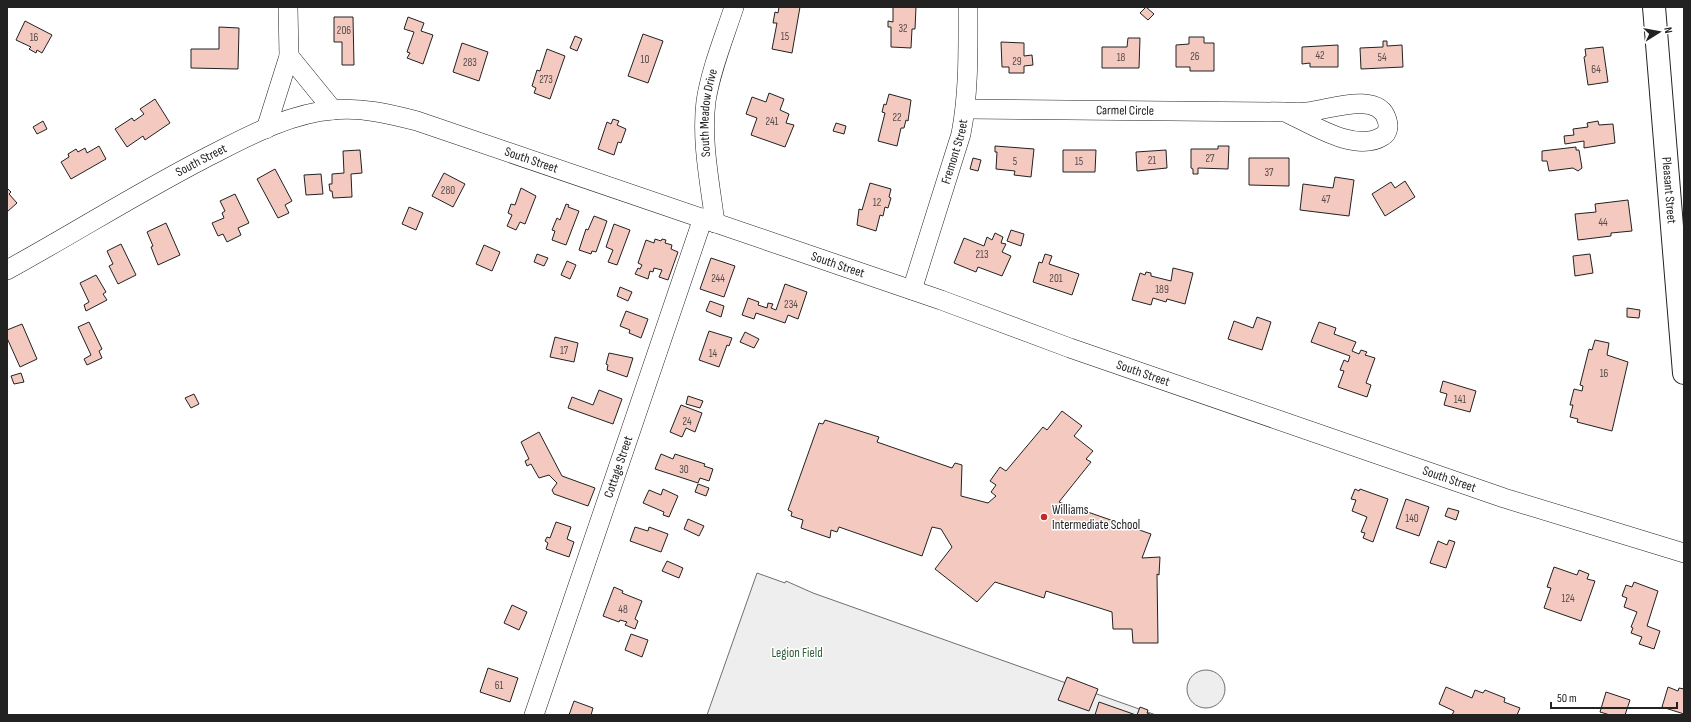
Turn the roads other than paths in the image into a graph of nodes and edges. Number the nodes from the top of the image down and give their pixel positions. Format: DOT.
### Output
graph roads {
  1 [pos="288,7"];
  2 [pos="734,7"];
  3 [pos="968,7"];
  4 [pos="1654,7"];
  5 [pos="289,56"];
  6 [pos="966,109"];
  7 [pos="333,110"];
  8 [pos="1285,112"];
  9 [pos="266,129"];
  10 [pos="709,221"];
  11 [pos="7,270"];
  12 [pos="912,290"];
  13 [pos="1684,373"];
  14 [pos="1684,553"];
  15 [pos="534,715"];
  1 -- 5 [label="street"];
  2 -- 10 [label="street, South Meadow Drive"];
  3 -- 6 [label="street, Fremont Street"];
  4 -- 13 [label="main road, Pleasant Street"];
  5 -- 7 [label="street"];
  5 -- 9 [label="street"];
  6 -- 8 [label="street, Carmel Circle"];
  6 -- 12 [label="street, Fremont Street"];
  7 -- 9 [label="street, South Street"];
  7 -- 10 [label="street, South Street"];
  9 -- 11 [label="street, South Street"];
  10 -- 12 [label="street, South Street"];
  10 -- 15 [label="street, Cottage Street"];
  12 -- 14 [label="street, South Street"];
}
